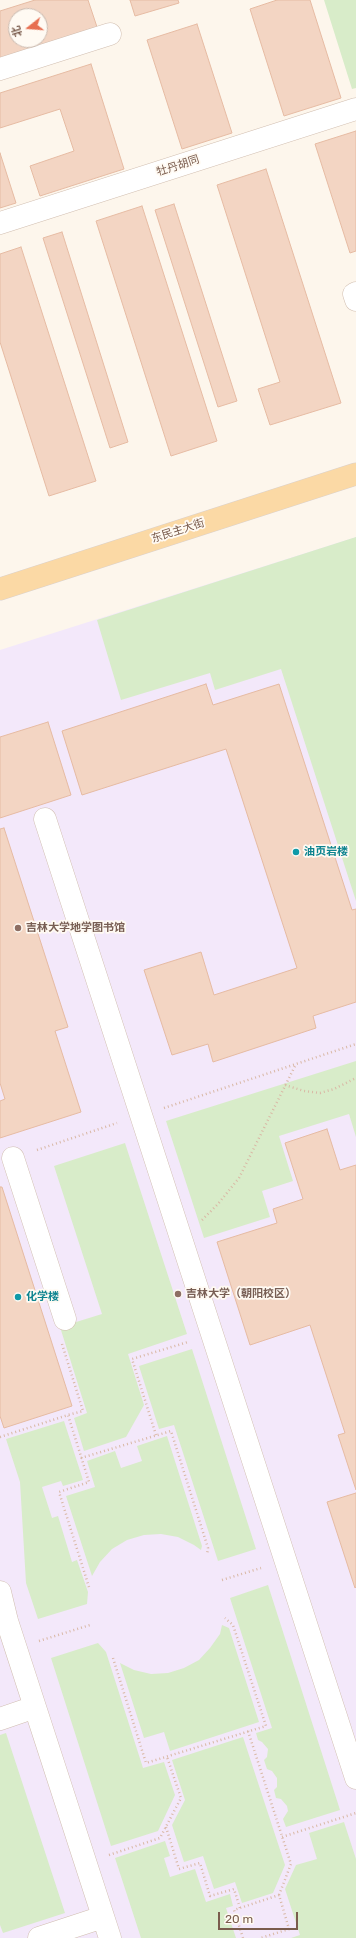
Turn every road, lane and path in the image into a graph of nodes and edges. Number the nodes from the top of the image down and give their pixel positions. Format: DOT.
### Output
graph roads {
  1 [pos="110,34"];
  2 [pos="0,69"];
  3 [pos="356,109"];
  4 [pos="0,223"];
  5 [pos="356,293"];
  6 [pos="356,300"];
  7 [pos="356,474"];
  8 [pos="0,589"];
  9 [pos="45,819"];
  10 [pos="356,1044"];
  11 [pos="296,1064"];
  12 [pos="356,1078"];
  13 [pos="285,1085"];
  14 [pos="141,1116"];
  15 [pos="13,1158"];
  16 [pos="181,1240"];
  17 [pos="65,1319"];
  18 [pos="212,1335"];
  19 [pos="68,1415"];
  20 [pos="156,1435"];
  21 [pos="0,1437"];
  22 [pos="81,1458"];
  23 [pos="207,1555"];
  24 [pos="285,1560"];
  25 [pos="222,1580"];
  26 [pos="89,1587"];
  27 [pos="0,1592"];
  28 [pos="225,1618"];
  29 [pos="90,1625"];
  30 [pos="16,1648"];
  31 [pos="113,1658"];
  32 [pos="35,1707"];
  33 [pos="0,1719"];
  34 [pos="248,1731"];
  35 [pos="167,1756"];
  36 [pos="356,1778"];
  37 [pos="356,1813"];
  38 [pos="166,1827"];
  39 [pos="282,1837"];
  40 [pos="86,1862"];
  41 [pos="279,1895"];
  42 [pos="240,1908"];
  43 [pos="103,1917"];
  44 [pos="38,1938"];
  45 [pos="110,1938"];
  46 [pos="243,1938"];
  47 [pos="263,1938"];
  1 -- 2 [label="street"];
  3 -- 4 [label="street, 牡丹胡同"];
  5 -- 6 [label="street"];
  7 -- 8 [label="main road, 东民主大街"];
  9 -- 14 [label="street"];
  10 -- 11 [label="path"];
  11 -- 13 [label="path"];
  11 -- 14 [label="path"];
  12 -- 13 [label="path"];
  13 -- 16 [label="path"];
  14 -- 15 [label="path"];
  14 -- 16 [label="street"];
  15 -- 17 [label="street"];
  16 -- 18 [label="street"];
  17 -- 19 [label="path"];
  18 -- 20 [label="path"];
  18 -- 24 [label="street"];
  19 -- 21 [label="path"];
  19 -- 22 [label="path"];
  20 -- 22 [label="path"];
  20 -- 23 [label="path"];
  22 -- 26 [label="path"];
  24 -- 25 [label="path"];
  24 -- 36 [label="street"];
  27 -- 30 [label="street"];
  28 -- 34 [label="path"];
  29 -- 30 [label="path"];
  30 -- 32 [label="street"];
  31 -- 35 [label="path"];
  32 -- 33 [label="street"];
  32 -- 40 [label="street"];
  34 -- 35 [label="path"];
  34 -- 39 [label="path"];
  35 -- 38 [label="path"];
  37 -- 39 [label="path"];
  38 -- 40 [label="path"];
  38 -- 42 [label="path"];
  39 -- 41 [label="path"];
  40 -- 43 [label="street"];
  41 -- 42 [label="path"];
  41 -- 47 [label="path"];
  42 -- 46 [label="path"];
  43 -- 44 [label="street"];
  43 -- 45 [label="street"];
}
